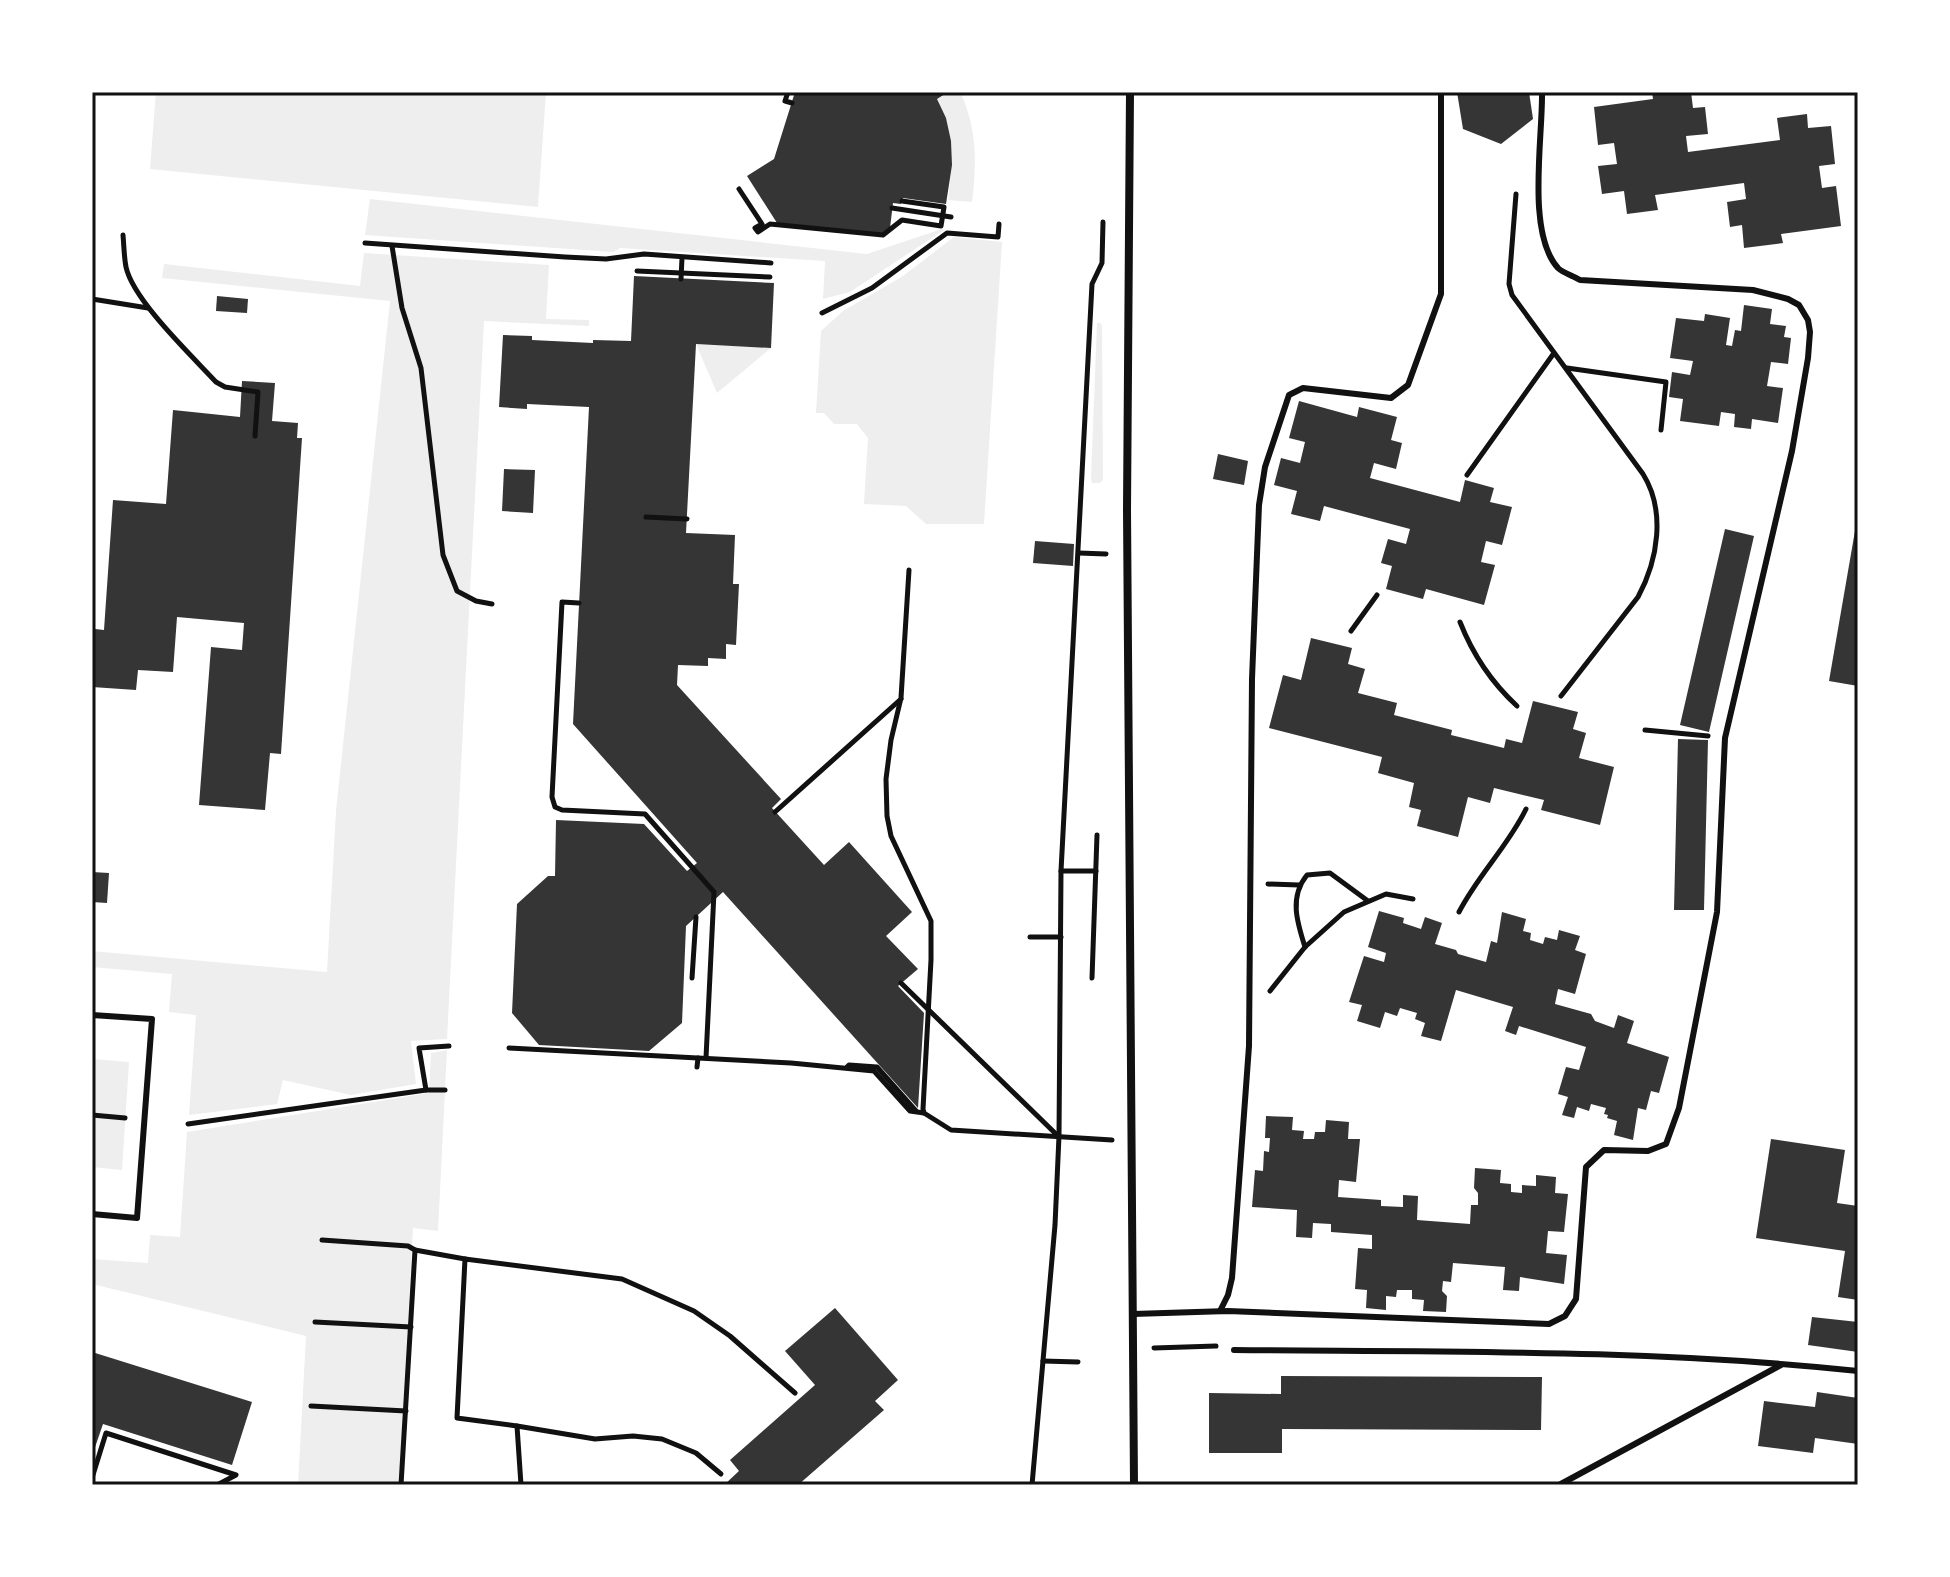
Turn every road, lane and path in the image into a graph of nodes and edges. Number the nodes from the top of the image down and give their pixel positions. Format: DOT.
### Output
graph roads {
  1 [pos="788,92"];
  2 [pos="1130,92"];
  3 [pos="1441,92"];
  4 [pos="1542,92"];
  5 [pos="792,103"];
  6 [pos="739,189"];
  7 [pos="1516,191"];
  8 [pos="902,201"];
  9 [pos="892,208"];
  10 [pos="943,216"];
  11 [pos="951,217"];
  12 [pos="1103,222"];
  13 [pos="999,224"];
  14 [pos="123,235"];
  15 [pos="365,243"];
  16 [pos="392,246"];
  17 [pos="682,258"];
  18 [pos="771,263"];
  19 [pos="637,271"];
  20 [pos="770,277"];
  21 [pos="681,279"];
  22 [pos="92,299"];
  23 [pos="149,308"];
  24 [pos="822,313"];
  25 [pos="1554,353"];
  26 [pos="1566,368"];
  27 [pos="1661,430"];
  28 [pos="255,436"];
  29 [pos="1467,475"];
  30 [pos="646,517"];
  31 [pos="687,519"];
  32 [pos="1079,553"];
  33 [pos="1111,554"];
  34 [pos="909,570"];
  35 [pos="1377,595"];
  36 [pos="579,603"];
  37 [pos="492,604"];
  38 [pos="1460,622"];
  39 [pos="1351,631"];
  40 [pos="1561,696"];
  41 [pos="901,698"];
  42 [pos="1517,706"];
  43 [pos="1645,730"];
  44 [pos="1725,738"];
  45 [pos="1526,809"];
  46 [pos="775,812"];
  47 [pos="1097,835"];
  48 [pos="1061,871"];
  49 [pos="1096,871"];
  50 [pos="1251,883"];
  51 [pos="1299,885"];
  52 [pos="1413,899"];
  53 [pos="1368,901"];
  54 [pos="1459,912"];
  55 [pos="696,917"];
  56 [pos="1030,937"];
  57 [pos="1061,937"];
  58 [pos="1305,947"];
  59 [pos="692,978"];
  60 [pos="1092,978"];
  61 [pos="901,983"];
  62 [pos="1249,1011"];
  63 [pos="928,1012"];
  64 [pos="92,1015"];
  65 [pos="449,1046"];
  66 [pos="509,1048"];
  67 [pos="702,1058"];
  68 [pos="697,1067"];
  69 [pos="847,1068"];
  70 [pos="426,1090"];
  71 [pos="445,1090"];
  72 [pos="916,1112"];
  73 [pos="924,1113"];
  74 [pos="92,1115"];
  75 [pos="125,1118"];
  76 [pos="188,1124"];
  77 [pos="1059,1136"];
  78 [pos="1113,1140"];
  79 [pos="92,1214"];
  80 [pos="322,1240"];
  81 [pos="415,1250"];
  82 [pos="465,1259"];
  83 [pos="1220,1311"];
  84 [pos="1133,1314"];
  85 [pos="315,1322"];
  86 [pos="411,1327"];
  87 [pos="1133,1348"];
  88 [pos="1234,1350"];
  89 [pos="1043,1361"];
  90 [pos="1078,1362"];
  91 [pos="1784,1363"];
  92 [pos="1858,1371"];
  93 [pos="795,1393"];
  94 [pos="311,1406"];
  95 [pos="406,1411"];
  96 [pos="517,1426"];
  97 [pos="721,1474"];
  98 [pos="92,1478"];
  99 [pos="217,1485"];
  100 [pos="401,1485"];
  101 [pos="521,1485"];
  102 [pos="1032,1485"];
  103 [pos="1134,1485"];
  104 [pos="1559,1485"];
  1 -- 5 [label="path"];
  2 -- 84 [label="street"];
  3 -- 50 [label="lane"];
  4 -- 44 [label="lane"];
  6 -- 10 [label="path"];
  7 -- 25 [label="path"];
  8 -- 10 [label="path"];
  9 -- 10 [label="path"];
  10 -- 11 [label="path"];
  12 -- 32 [label="path"];
  13 -- 24 [label="path"];
  14 -- 23 [label="path"];
  15 -- 16 [label="path"];
  16 -- 17 [label="path"];
  16 -- 37 [label="path"];
  17 -- 18 [label="path"];
  17 -- 21 [label="path"];
  19 -- 20 [label="path"];
  22 -- 23 [label="path"];
  23 -- 28 [label="path"];
  25 -- 26 [label="path"];
  25 -- 29 [label="path"];
  26 -- 27 [label="path"];
  26 -- 40 [label="path"];
  30 -- 31 [label="path"];
  32 -- 33 [label="path"];
  32 -- 48 [label="path"];
  34 -- 41 [label="path"];
  35 -- 39 [label="path"];
  36 -- 67 [label="path"];
  38 -- 42 [label="path"];
  41 -- 46 [label="path"];
  41 -- 63 [label="path"];
  43 -- 44 [label="path"];
  44 -- 83 [label="lane"];
  45 -- 54 [label="path"];
  47 -- 49 [label="path"];
  48 -- 49 [label="path"];
  48 -- 57 [label="path"];
  49 -- 60 [label="path"];
  50 -- 51 [label="path"];
  50 -- 62 [label="lane"];
  51 -- 53 [label="path"];
  51 -- 58 [label="path"];
  52 -- 53 [label="path"];
  53 -- 58 [label="path"];
  55 -- 59 [label="path"];
  56 -- 57 [label="path"];
  57 -- 77 [label="path"];
  58 -- 62 [label="path"];
  61 -- 63 [label="path"];
  62 -- 83 [label="lane"];
  63 -- 73 [label="path"];
  63 -- 77 [label="path"];
  64 -- 79 [label="lane"];
  65 -- 70 [label="path"];
  66 -- 67 [label="path"];
  67 -- 68 [label="path"];
  67 -- 69 [label="path"];
  69 -- 72 [label="path"];
  69 -- 72 [label="path"];
  70 -- 71 [label="path"];
  70 -- 76 [label="path"];
  72 -- 73 [label="path"];
  73 -- 77 [label="path"];
  74 -- 75 [label="path"];
  77 -- 78 [label="path"];
  77 -- 89 [label="path"];
  80 -- 81 [label="path"];
  81 -- 82 [label="path"];
  81 -- 86 [label="path"];
  82 -- 93 [label="path"];
  82 -- 96 [label="path"];
  83 -- 84 [label="lane"];
  84 -- 87 [label="street"];
  85 -- 86 [label="path"];
  86 -- 95 [label="path"];
  87 -- 88 [label="path"];
  87 -- 103 [label="street"];
  88 -- 91 [label="lane"];
  89 -- 90 [label="path"];
  89 -- 102 [label="path"];
  91 -- 92 [label="lane"];
  91 -- 104 [label="lane"];
  94 -- 95 [label="path"];
  95 -- 100 [label="path"];
  96 -- 97 [label="path"];
  96 -- 101 [label="path"];
  98 -- 99 [label="path"];
}
